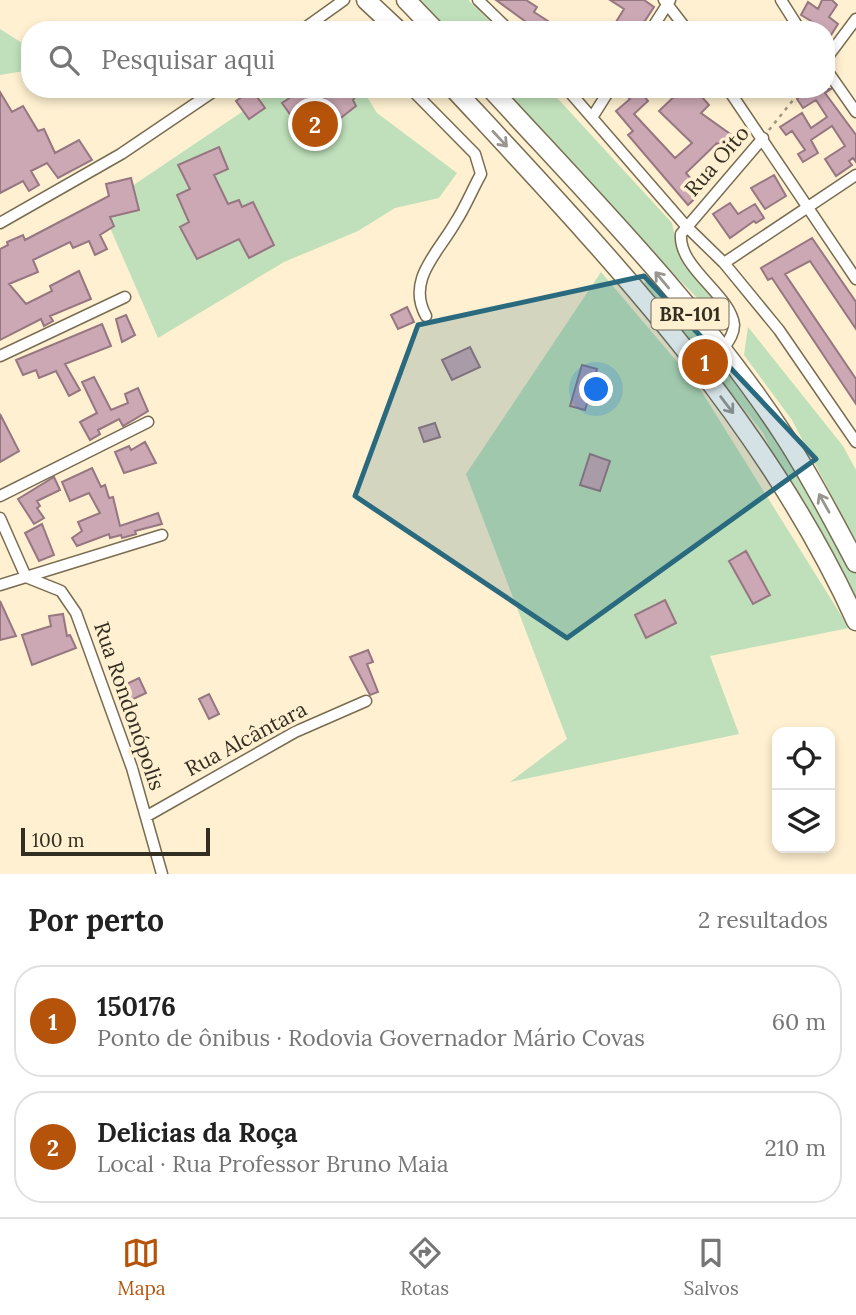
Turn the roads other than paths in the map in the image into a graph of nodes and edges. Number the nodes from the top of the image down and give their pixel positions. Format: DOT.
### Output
graph roads {
  1 [pos="344,0"];
  2 [pos="366,0"];
  3 [pos="478,0"];
  4 [pos="780,0"];
  5 [pos="408,1"];
  6 [pos="668,1"];
  7 [pos="856,19"];
  8 [pos="315,21"];
  9 [pos="388,21"];
  10 [pos="427,21"];
  11 [pos="500,21"];
  12 [pos="656,21"];
  13 [pos="681,21"];
  14 [pos="794,21"];
  15 [pos="835,47"];
  16 [pos="835,82"];
  17 [pos="203,98"];
  18 [pos="420,98"];
  19 [pos="462,98"];
  20 [pos="499,98"];
  21 [pos="576,98"];
  22 [pos="604,98"];
  23 [pos="735,98"];
  24 [pos="856,112"];
  25 [pos="593,116"];
  26 [pos="763,138"];
  27 [pos="856,175"];
  28 [pos="808,207"];
  29 [pos="0,223"];
  30 [pos="686,226"];
  31 [pos="724,264"];
  32 [pos="856,279"];
  33 [pos="125,297"];
  34 [pos="426,316"];
  35 [pos="722,351"];
  36 [pos="0,356"];
  37 [pos="148,422"];
  38 [pos="856,442"];
  39 [pos="0,496"];
  40 [pos="0,518"];
  41 [pos="162,535"];
  42 [pos="856,564"];
  43 [pos="26,577"];
  44 [pos="0,585"];
  45 [pos="856,621"];
  46 [pos="366,701"];
  47 [pos="147,816"];
  48 [pos="162,874"];
  1 -- 8 [label="street"];
  2 -- 9 [label="highway"];
  3 -- 11 [label="street"];
  4 -- 14 [label="street"];
  5 -- 10 [label="highway"];
  6 -- 12 [label="street"];
  6 -- 13 [label="street"];
  7 -- 15 [label="street"];
  16 -- 24 [label="street"];
  17 -- 29 [label="street"];
  18 -- 34 [label="street"];
  19 -- 45 [label="highway, BR-101, one-way"];
  35 -- 20 [label="highway, BR-101, one-way"];
  21 -- 25 [label="street"];
  22 -- 25 [label="street"];
  23 -- 26 [label="street"];
  25 -- 30 [label="street"];
  26 -- 28 [label="street"];
  26 -- 30 [label="street, Rua Oito"];
  27 -- 28 [label="street"];
  28 -- 31 [label="street"];
  28 -- 32 [label="street"];
  30 -- 31 [label="street"];
  30 -- 35 [label="street"];
  31 -- 38 [label="street"];
  33 -- 36 [label="street"];
  42 -- 35 [label="highway, BR-101, one-way"];
  37 -- 39 [label="street"];
  40 -- 43 [label="street"];
  41 -- 43 [label="street"];
  43 -- 44 [label="street"];
  43 -- 47 [label="street, Rua Rondonópolis"];
  46 -- 47 [label="street, Rua Alcântara"];
  47 -- 48 [label="street, Rua Rondonópolis"];
}
